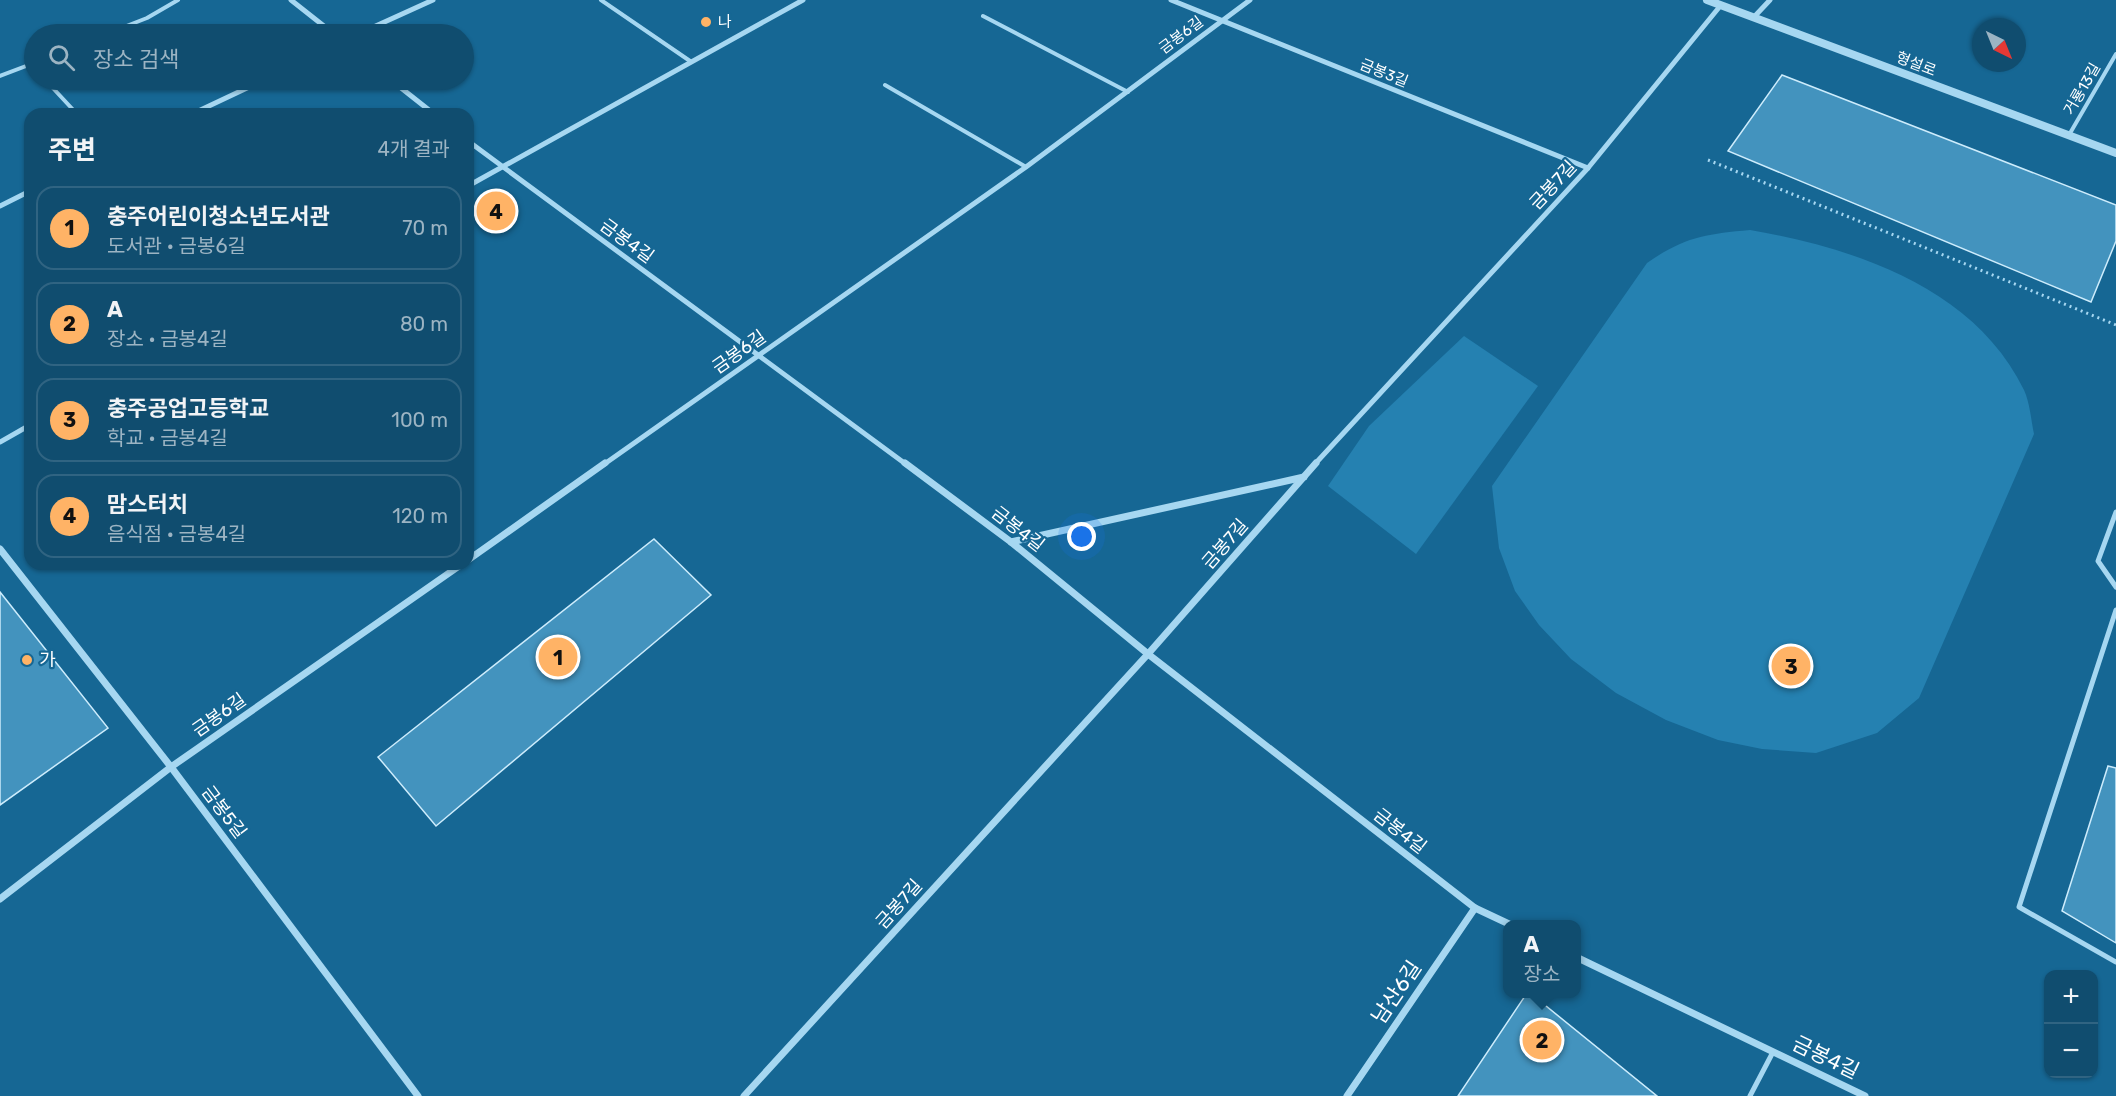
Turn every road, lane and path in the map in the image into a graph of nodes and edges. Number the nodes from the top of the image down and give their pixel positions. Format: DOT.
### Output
graph roads {
  1 [pos="178,0"];
  2 [pos="291,0"];
  3 [pos="433,0"];
  4 [pos="601,0"];
  5 [pos="803,0"];
  6 [pos="1171,0"];
  7 [pos="1250,0"];
  8 [pos="1707,0"];
  9 [pos="1770,0"];
  10 [pos="1720,5"];
  11 [pos="983,16"];
  12 [pos="1754,18"];
  13 [pos="1223,21"];
  14 [pos="132,24"];
  15 [pos="321,24"];
  16 [pos="380,24"];
  17 [pos="2116,54"];
  18 [pos="690,61"];
  19 [pos="24,67"];
  20 [pos="0,76"];
  21 [pos="885,86"];
  22 [pos="55,90"];
  23 [pos="243,90"];
  24 [pos="404,90"];
  25 [pos="1128,92"];
  26 [pos="71,108"];
  27 [pos="205,108"];
  28 [pos="426,108"];
  29 [pos="2069,135"];
  30 [pos="474,146"];
  31 [pos="2116,153"];
  32 [pos="1708,160"];
  33 [pos="501,167"];
  34 [pos="1026,167"];
  35 [pos="1588,168"];
  36 [pos="474,183"];
  37 [pos="24,195"];
  38 [pos="0,206"];
  39 [pos="2116,325"];
  40 [pos="759,356"];
  41 [pos="24,428"];
  42 [pos="0,442"];
  43 [pos="1304,476"];
  44 [pos="2116,512"];
  45 [pos="1011,542"];
  46 [pos="0,549"];
  47 [pos="474,556"];
  48 [pos="453,570"];
  49 [pos="2116,587"];
  50 [pos="2116,610"];
  51 [pos="1148,654"];
  52 [pos="171,767"];
  53 [pos="0,899"];
  54 [pos="1475,908"];
  55 [pos="1503,921"];
  56 [pos="1581,959"];
  57 [pos="2116,962"];
  58 [pos="1773,1052"];
  59 [pos="418,1096"];
  60 [pos="744,1096"];
  61 [pos="1347,1096"];
  62 [pos="1750,1096"];
  63 [pos="1865,1096"];
  1 -- 14 [label="lane"];
  2 -- 15 [label="street"];
  3 -- 16 [label="street"];
  4 -- 18 [label="lane"];
  5 -- 18 [label="street"];
  6 -- 13 [label="street, 금봉3길"];
  7 -- 13 [label="street, 금봉6길"];
  8 -- 10 [label="street, 형설로"];
  9 -- 12 [label="street"];
  10 -- 12 [label="street, 형설로"];
  10 -- 35 [label="street, 금봉7길"];
  11 -- 25 [label="lane"];
  12 -- 29 [label="street, 형설로"];
  13 -- 25 [label="street, 금봉6길"];
  13 -- 35 [label="street, 금봉3길"];
  17 -- 29 [label="lane, 거룡13길"];
  18 -- 33 [label="street"];
  19 -- 20 [label="lane"];
  21 -- 34 [label="lane"];
  22 -- 26 [label="lane"];
  23 -- 27 [label="street"];
  24 -- 28 [label="street"];
  25 -- 34 [label="street, 금봉6길"];
  29 -- 31 [label="street, 형설로"];
  30 -- 33 [label="street, 금봉4길"];
  32 -- 39 [label="path"];
  33 -- 36 [label="street"];
  33 -- 40 [label="street, 금봉4길"];
  34 -- 40 [label="street, 금봉6길"];
  35 -- 43 [label="street, 금봉7길"];
  37 -- 38 [label="street"];
  40 -- 45 [label="street, 금봉4길"];
  40 -- 47 [label="street, 금봉6길"];
  41 -- 42 [label="street"];
  43 -- 45 [label="street"];
  43 -- 51 [label="street, 금봉7길"];
  44 -- 49 [label="lane"];
  45 -- 51 [label="street, 금봉4길"];
  46 -- 52 [label="street, 금봉5길"];
  48 -- 52 [label="street, 금봉6길"];
  50 -- 57 [label="lane"];
  51 -- 54 [label="street, 금봉4길"];
  51 -- 60 [label="street, 금봉7길"];
  52 -- 53 [label="street, 금봉6길"];
  52 -- 59 [label="street, 금봉5길"];
  54 -- 55 [label="street, 금봉4길"];
  54 -- 61 [label="street, 남산6길"];
  56 -- 58 [label="street, 금봉4길"];
  58 -- 62 [label="lane"];
  58 -- 63 [label="street, 금봉4길"];
}
